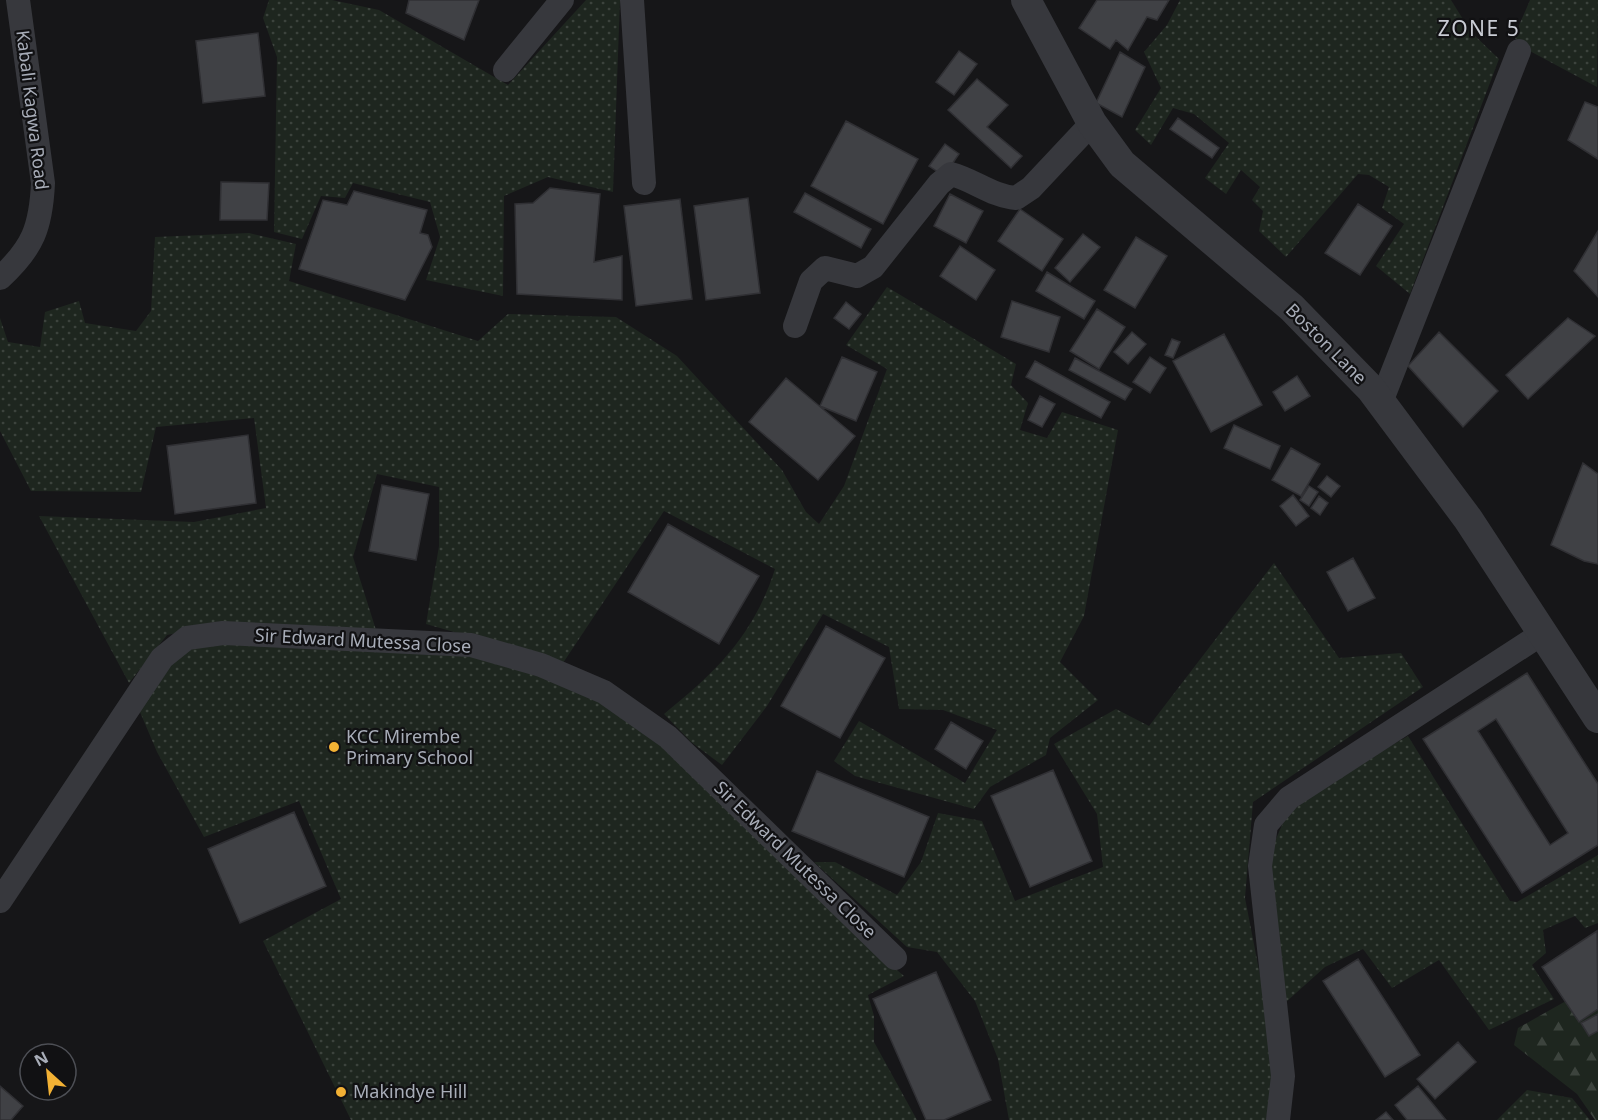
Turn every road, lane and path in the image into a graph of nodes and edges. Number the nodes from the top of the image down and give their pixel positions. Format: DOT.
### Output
graph roads {
  1 [pos="18,0"];
  2 [pos="562,0"];
  3 [pos="632,0"];
  4 [pos="1026,0"];
  5 [pos="1519,51"];
  6 [pos="505,70"];
  7 [pos="1092,123"];
  8 [pos="644,183"];
  9 [pos="0,278"];
  10 [pos="795,326"];
  11 [pos="1381,402"];
  12 [pos="1543,633"];
  13 [pos="1598,718"];
  14 [pos="0,901"];
  15 [pos="895,958"];
  16 [pos="1278,1120"];
  1 -- 9 [label="street, Kabali Kagwa Road"];
  2 -- 6 [label="street"];
  3 -- 8 [label="street"];
  4 -- 7 [label="street, Boston Lane"];
  5 -- 11 [label="street"];
  7 -- 10 [label="street"];
  7 -- 11 [label="street, Boston Lane"];
  11 -- 12 [label="street, Boston Lane"];
  12 -- 13 [label="street, Boston Lane"];
  12 -- 16 [label="street"];
  14 -- 15 [label="street, Sir Edward Mutessa Close"];
}
